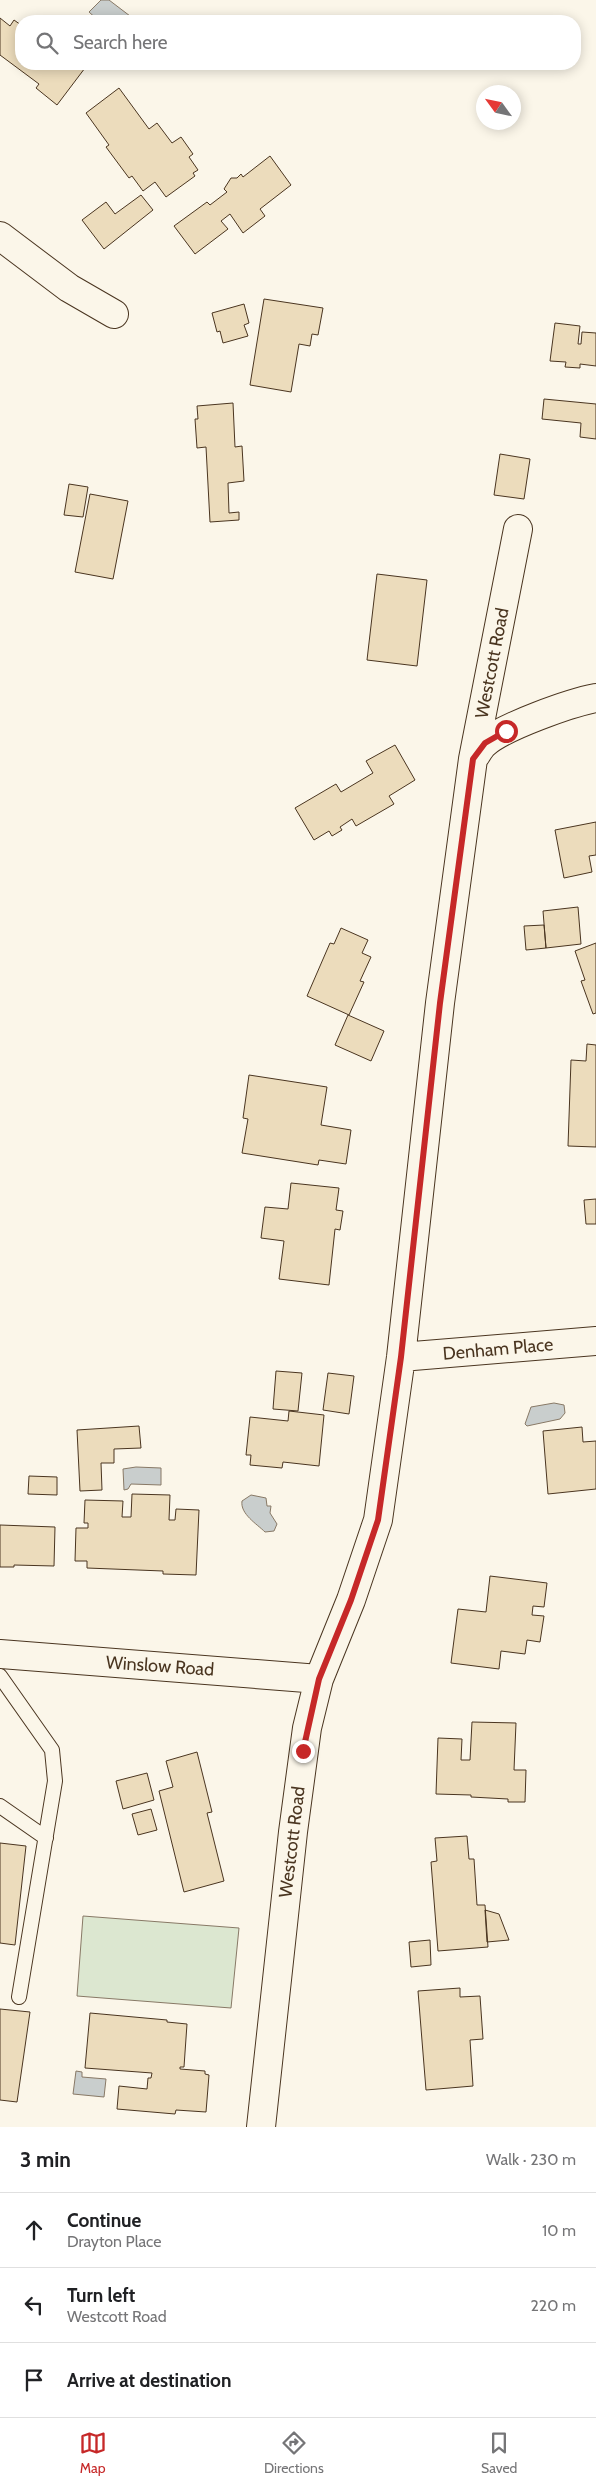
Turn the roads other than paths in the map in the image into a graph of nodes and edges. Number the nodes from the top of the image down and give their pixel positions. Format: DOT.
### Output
graph roads {
  1 [pos="0,236"];
  2 [pos="114,314"];
  3 [pos="518,529"];
  4 [pos="596,698"];
  5 [pos="473,759"];
  6 [pos="596,1340"];
  7 [pos="401,1357"];
  8 [pos="0,1654"];
  9 [pos="0,1676"];
  10 [pos="319,1679"];
  11 [pos="0,1806"];
  12 [pos="46,1838"];
  13 [pos="19,1997"];
  14 [pos="261,2127"];
  1 -- 2 [label="street"];
  3 -- 5 [label="street, Westcott Road"];
  4 -- 5 [label="street"];
  5 -- 7 [label="street, Westcott Road"];
  6 -- 7 [label="street, Denham Place"];
  7 -- 10 [label="street, Westcott Road"];
  8 -- 10 [label="street, Winslow Road"];
  9 -- 12 [label="lane"];
  10 -- 14 [label="street, Westcott Road"];
  11 -- 12 [label="lane"];
  12 -- 13 [label="lane"];
}
